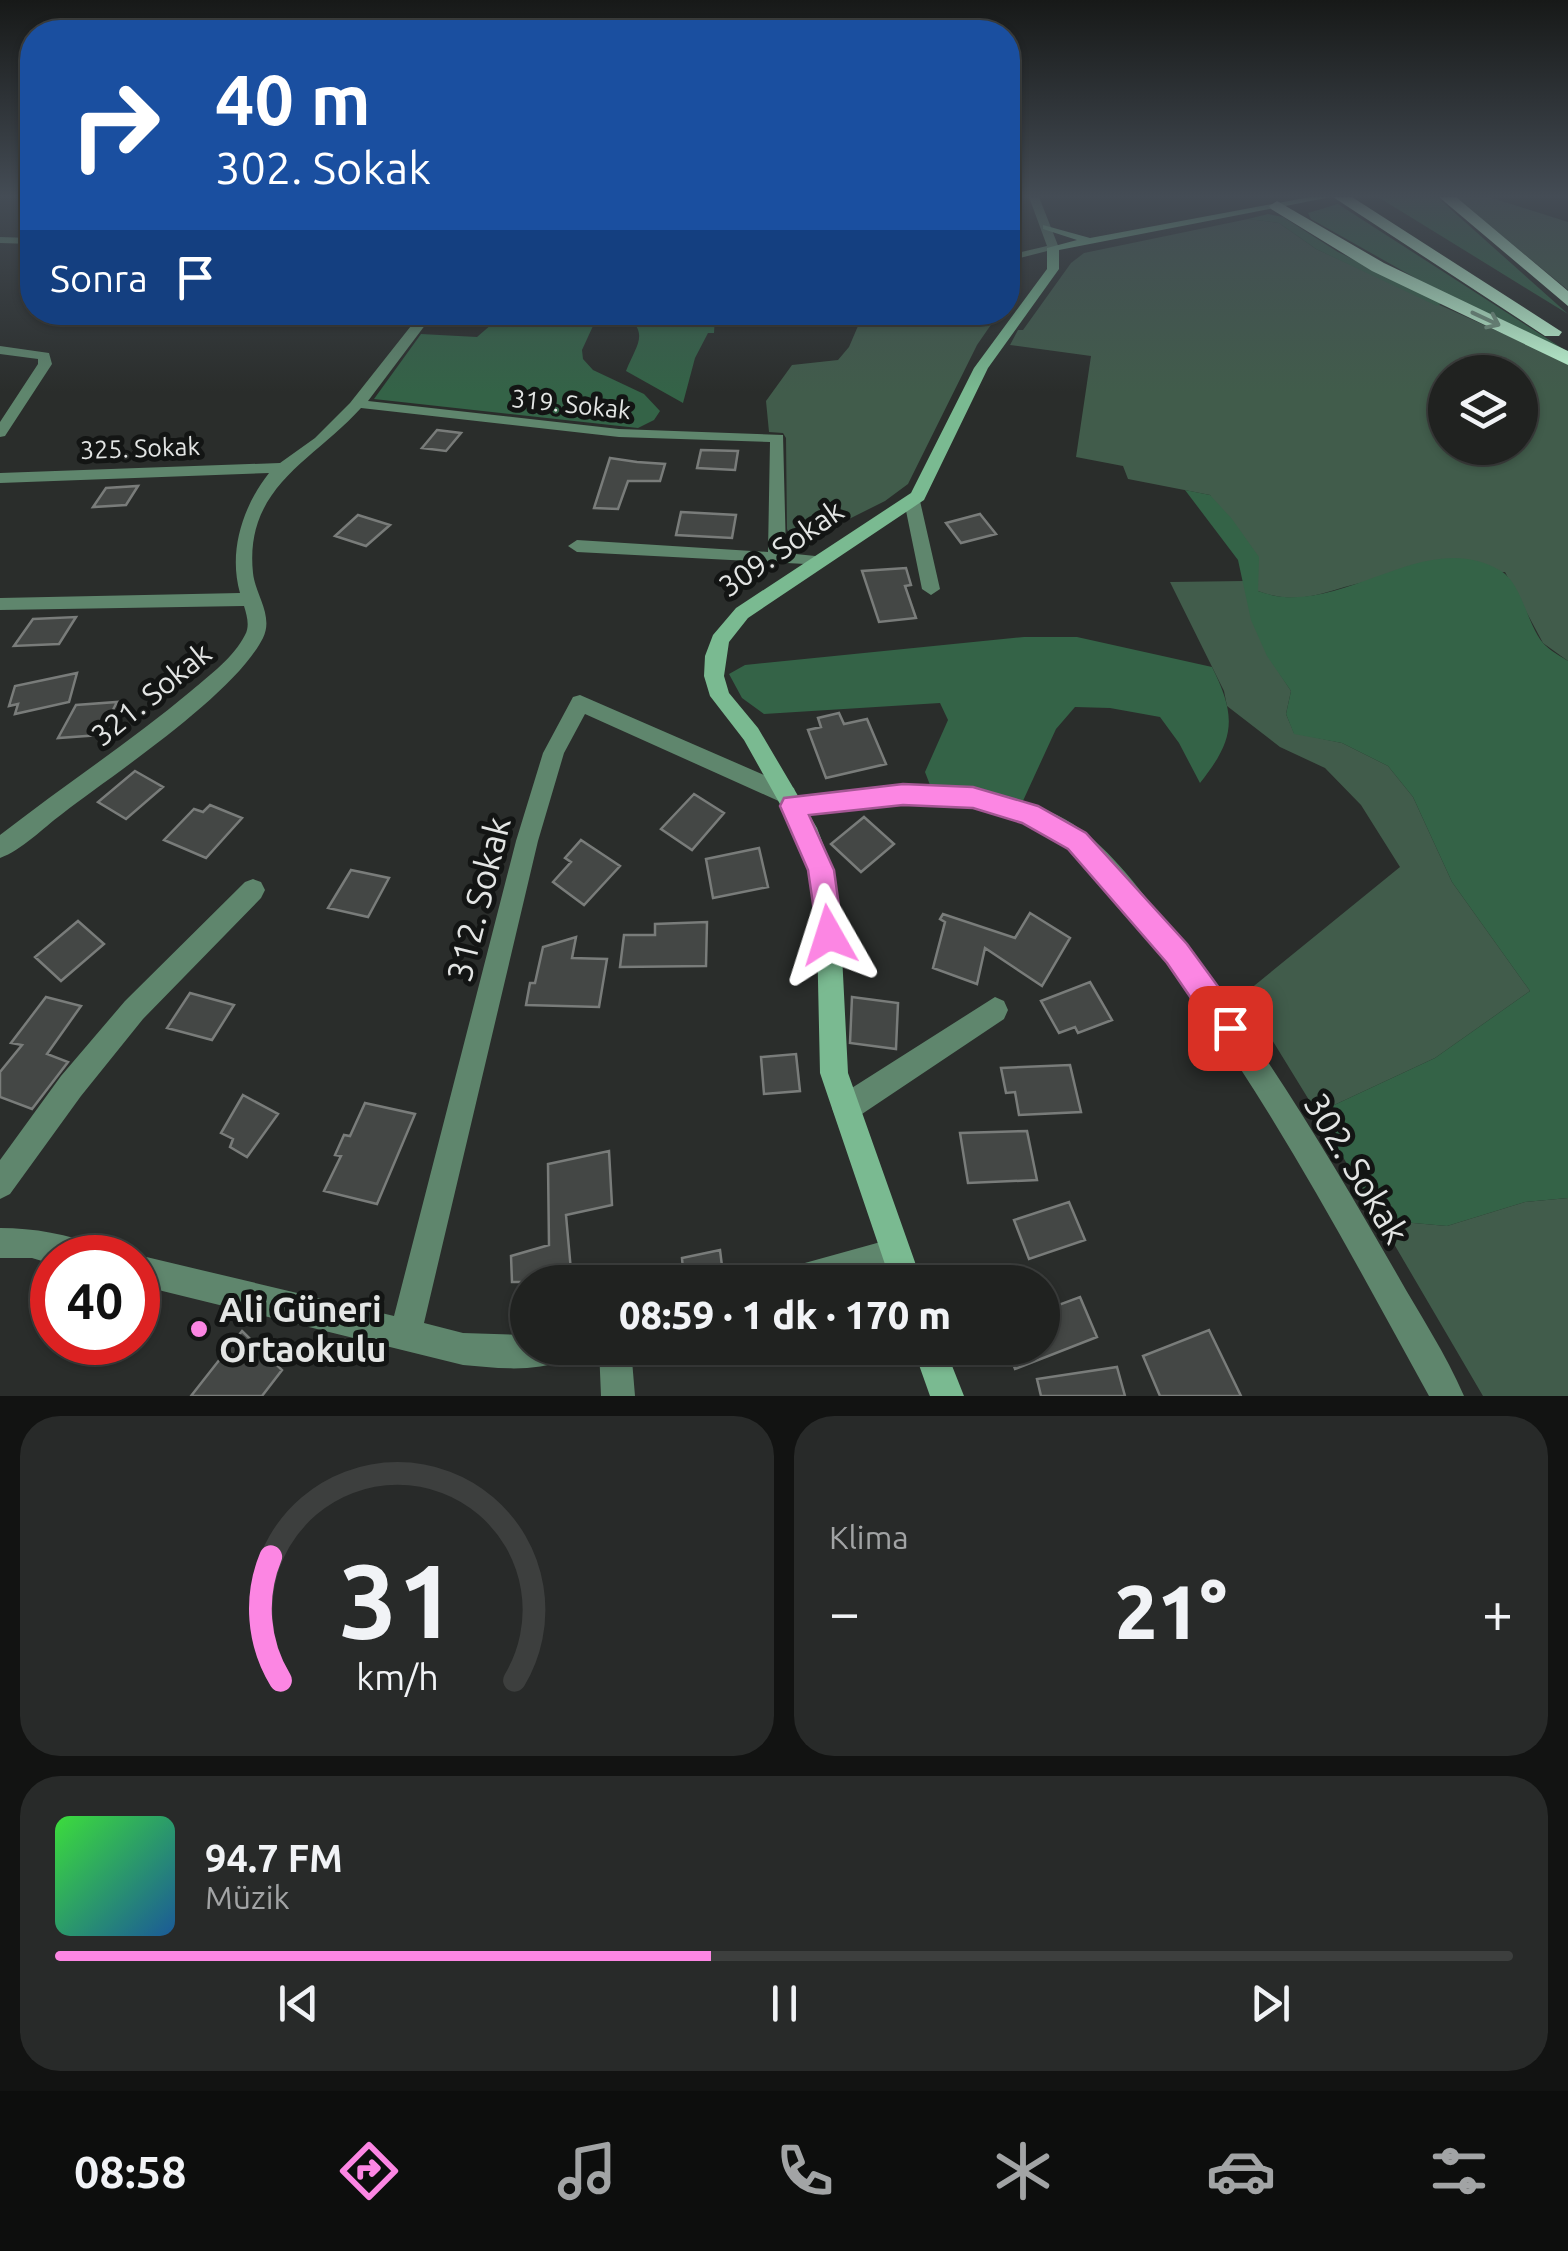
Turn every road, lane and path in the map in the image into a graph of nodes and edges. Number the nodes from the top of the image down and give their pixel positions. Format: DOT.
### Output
graph roads {
  1 [pos="1043,262"];
  2 [pos="1370,262"];
  3 [pos="1450,262"];
  4 [pos="1463,262"];
  5 [pos="1524,262"];
  6 [pos="1020,300"];
  7 [pos="1568,300"];
  8 [pos="1568,324"];
  9 [pos="418,325"];
  10 [pos="1005,325"];
  11 [pos="1568,342"];
  12 [pos="0,350"];
  13 [pos="1568,359"];
  14 [pos="360,404"];
  15 [pos="0,433"];
  16 [pos="282,468"];
  17 [pos="0,478"];
  18 [pos="912,501"];
  19 [pos="577,546"];
  20 [pos="778,558"];
  21 [pos="819,561"];
  22 [pos="932,588"];
  23 [pos="252,599"];
  24 [pos="0,604"];
  25 [pos="789,800"];
  26 [pos="0,848"];
  27 [pos="254,890"];
  28 [pos="995,1010"];
  29 [pos="846,1108"];
  30 [pos="0,1184"];
  31 [pos="0,1243"];
  32 [pos="30,1243"];
  33 [pos="900,1265"];
  34 [pos="160,1276"];
  35 [pos="405,1337"];
  36 [pos="510,1353"];
  37 [pos="616,1365"];
  38 [pos="935,1365"];
  39 [pos="618,1396"];
  40 [pos="947,1396"];
  41 [pos="1447,1396"];
  1 -- 6 [label="street, 309. Sokak"];
  2 -- 13 [label="highway, one-way"];
  3 -- 11 [label="highway"];
  4 -- 8 [label="highway"];
  5 -- 7 [label="highway"];
  9 -- 14 [label="street, 321. Sokak"];
  10 -- 18 [label="street, 309. Sokak"];
  12 -- 15 [label="street"];
  14 -- 16 [label="street, 321. Sokak"];
  14 -- 20 [label="street, 319. Sokak"];
  16 -- 17 [label="street, 325. Sokak"];
  16 -- 23 [label="street, 321. Sokak"];
  18 -- 21 [label="street, 309. Sokak"];
  18 -- 22 [label="street"];
  19 -- 20 [label="street"];
  20 -- 21 [label="street"];
  21 -- 25 [label="street, 309. Sokak"];
  23 -- 24 [label="street"];
  23 -- 26 [label="street, 321. Sokak"];
  25 -- 29 [label="street, 309. Sokak"];
  25 -- 35 [label="street, 312. Sokak"];
  25 -- 41 [label="street, 302. Sokak"];
  27 -- 30 [label="street"];
  28 -- 29 [label="street"];
  29 -- 33 [label="street, 309. Sokak"];
  31 -- 32 [label="street"];
  34 -- 35 [label="street"];
  35 -- 36 [label="street"];
  37 -- 39 [label="street"];
  38 -- 40 [label="street"];
}
